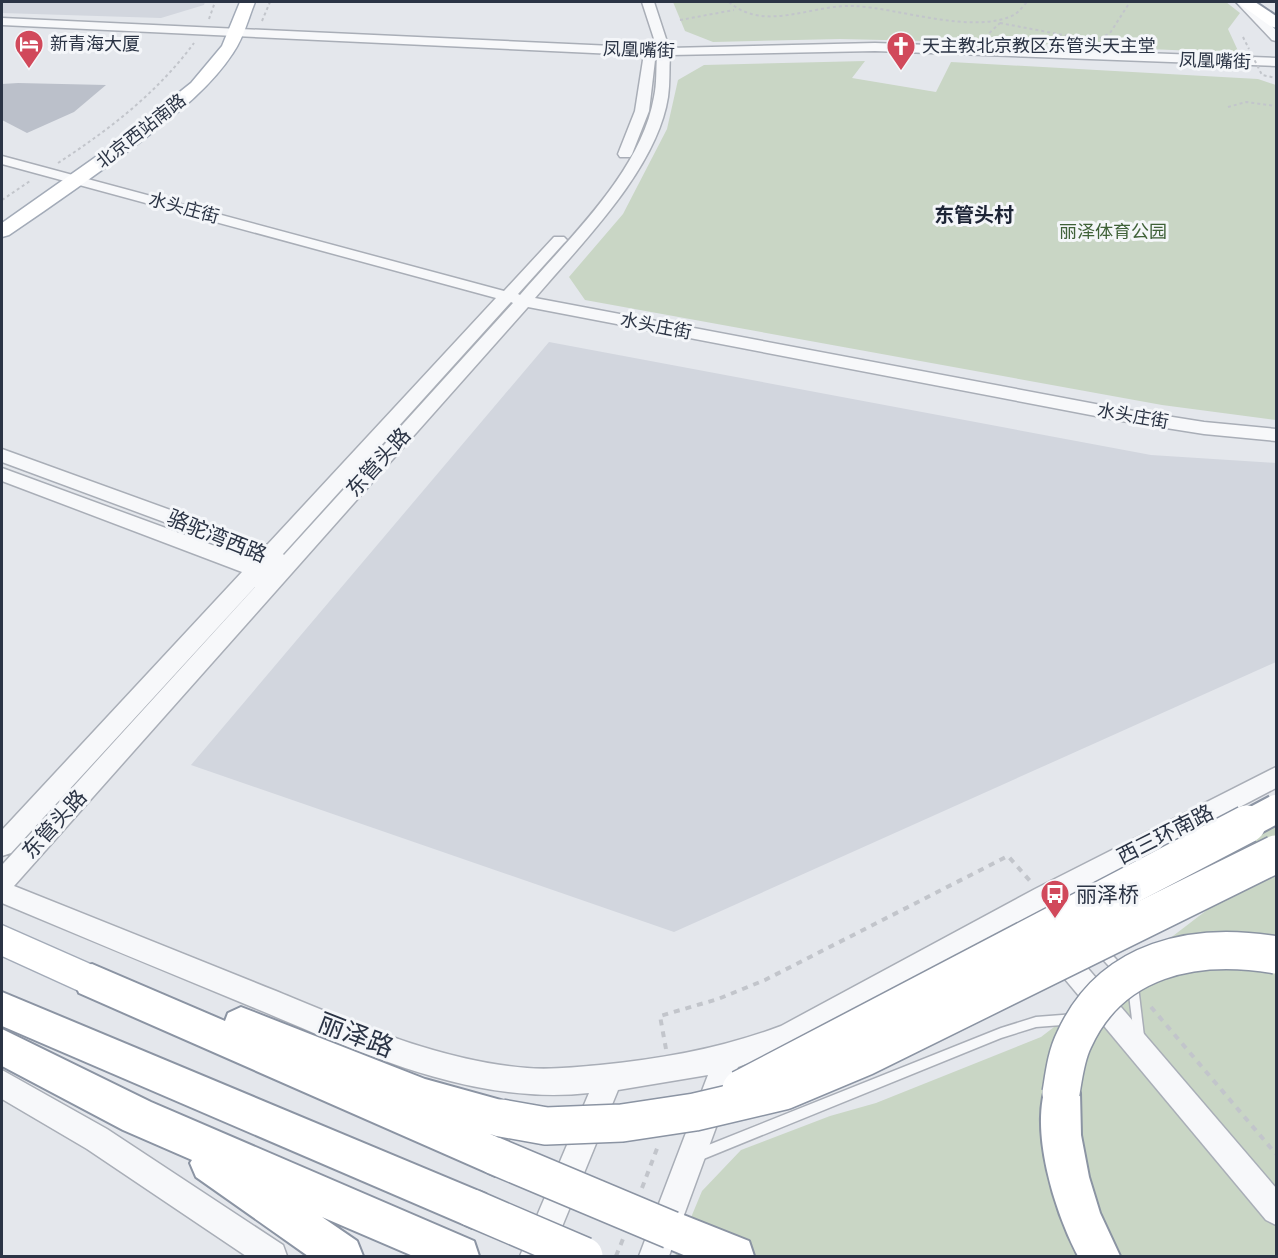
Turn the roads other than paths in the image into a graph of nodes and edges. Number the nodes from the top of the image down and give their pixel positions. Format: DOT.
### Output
graph roads {
  1 [pos="231,2"];
  2 [pos="247,2"];
  3 [pos="636,2"];
  4 [pos="648,2"];
  5 [pos="1243,2"];
  6 [pos="1266,2"];
  7 [pos="1276,12"];
  8 [pos="2,21"];
  9 [pos="1276,23"];
  10 [pos="2,29"];
  11 [pos="215,37"];
  12 [pos="1276,37"];
  13 [pos="657,55"];
  14 [pos="1276,62"];
  15 [pos="1276,72"];
  16 [pos="175,84"];
  17 [pos="2,160"];
  18 [pos="50,173"];
  19 [pos="77,180"];
  20 [pos="2,212"];
  21 [pos="2,231"];
  22 [pos="515,298"];
  23 [pos="1276,435"];
  24 [pos="2,454"];
  25 [pos="2,474"];
  26 [pos="277,560"];
  27 [pos="256,569"];
  28 [pos="1276,777"];
  29 [pos="1276,809"];
  30 [pos="2,846"];
  31 [pos="1276,854"];
  32 [pos="2,882"];
  33 [pos="2,892"];
  34 [pos="1034,903"];
  35 [pos="1086,933"];
  36 [pos="2,940"];
  37 [pos="1276,955"];
  38 [pos="92,981"];
  39 [pos="2,1009"];
  40 [pos="1117,1035"];
  41 [pos="2,1047"];
  42 [pos="728,1057"];
  43 [pos="609,1078"];
  44 [pos="2,1084"];
  45 [pos="695,1112"];
  46 [pos="137,1116"];
  47 [pos="690,1158"];
  48 [pos="1276,1210"];
  49 [pos="662,1243"];
  50 [pos="455,1255"];
  51 [pos="272,1257"];
  52 [pos="342,1257"];
  53 [pos="535,1257"];
  54 [pos="584,1257"];
  55 [pos="734,1257"];
  56 [pos="1100,1257"];
  1 -- 11 [label="main road, 北京西站南路"];
  2 -- 11 [label="main road, 北京西站南路"];
  3 -- 13 [label="street, 东管头路"];
  4 -- 13 [label="street, 东管头路"];
  5 -- 9 [label="highway"];
  5 -- 12 [label="street"];
  6 -- 7 [label="highway"];
  8 -- 11 [label="street, 凤凰嘴街"];
  10 -- 11 [label="street, 凤凰嘴街"];
  11 -- 13 [label="street, 凤凰嘴街"];
  11 -- 19 [label="main road, 北京西站南路"];
  13 -- 14 [label="street, 凤凰嘴街"];
  13 -- 15 [label="street, 凤凰嘴街"];
  13 -- 22 [label="street, 东管头路"];
  16 -- 18 [label="main road, 北京西站南路"];
  17 -- 18 [label="street, 水头庄街"];
  18 -- 19 [label="street, 水头庄街"];
  18 -- 20 [label="main road, 北京西站南路"];
  19 -- 21 [label="main road, 北京西站南路"];
  19 -- 22 [label="street, 水头庄街"];
  22 -- 23 [label="street, 水头庄街"];
  22 -- 26 [label="street, 东管头路"];
  24 -- 26 [label="street, 骆驼湾西路"];
  25 -- 27 [label="street, 骆驼湾西路"];
  26 -- 27 [label="street, 骆驼湾西路"];
  26 -- 32 [label="street, 东管头路"];
  27 -- 30 [label="street, 东管头路"];
  28 -- 34 [label="street, 西三环南路"];
  29 -- 45 [label="highway, bridge"];
  31 -- 45 [label="highway, bridge"];
  33 -- 43 [label="street, 丽泽路"];
  34 -- 40 [label="street"];
  34 -- 42 [label="street, 西三环南路"];
  35 -- 40 [label="lane"];
  36 -- 38 [label="main road"];
  37 -- 56 [label="highway, bridge"];
  38 -- 45 [label="highway, bridge"];
  38 -- 49 [label="highway, bridge"];
  39 -- 54 [label="highway, bridge"];
  40 -- 47 [label="lane"];
  40 -- 48 [label="street"];
  41 -- 46 [label="highway"];
  42 -- 43 [label="street, 丽泽路"];
  42 -- 47 [label="street"];
  43 -- 53 [label="street"];
  44 -- 51 [label="street"];
  46 -- 50 [label="highway"];
  46 -- 52 [label="highway"];
  47 -- 49 [label="street"];
  49 -- 55 [label="highway"];
}
